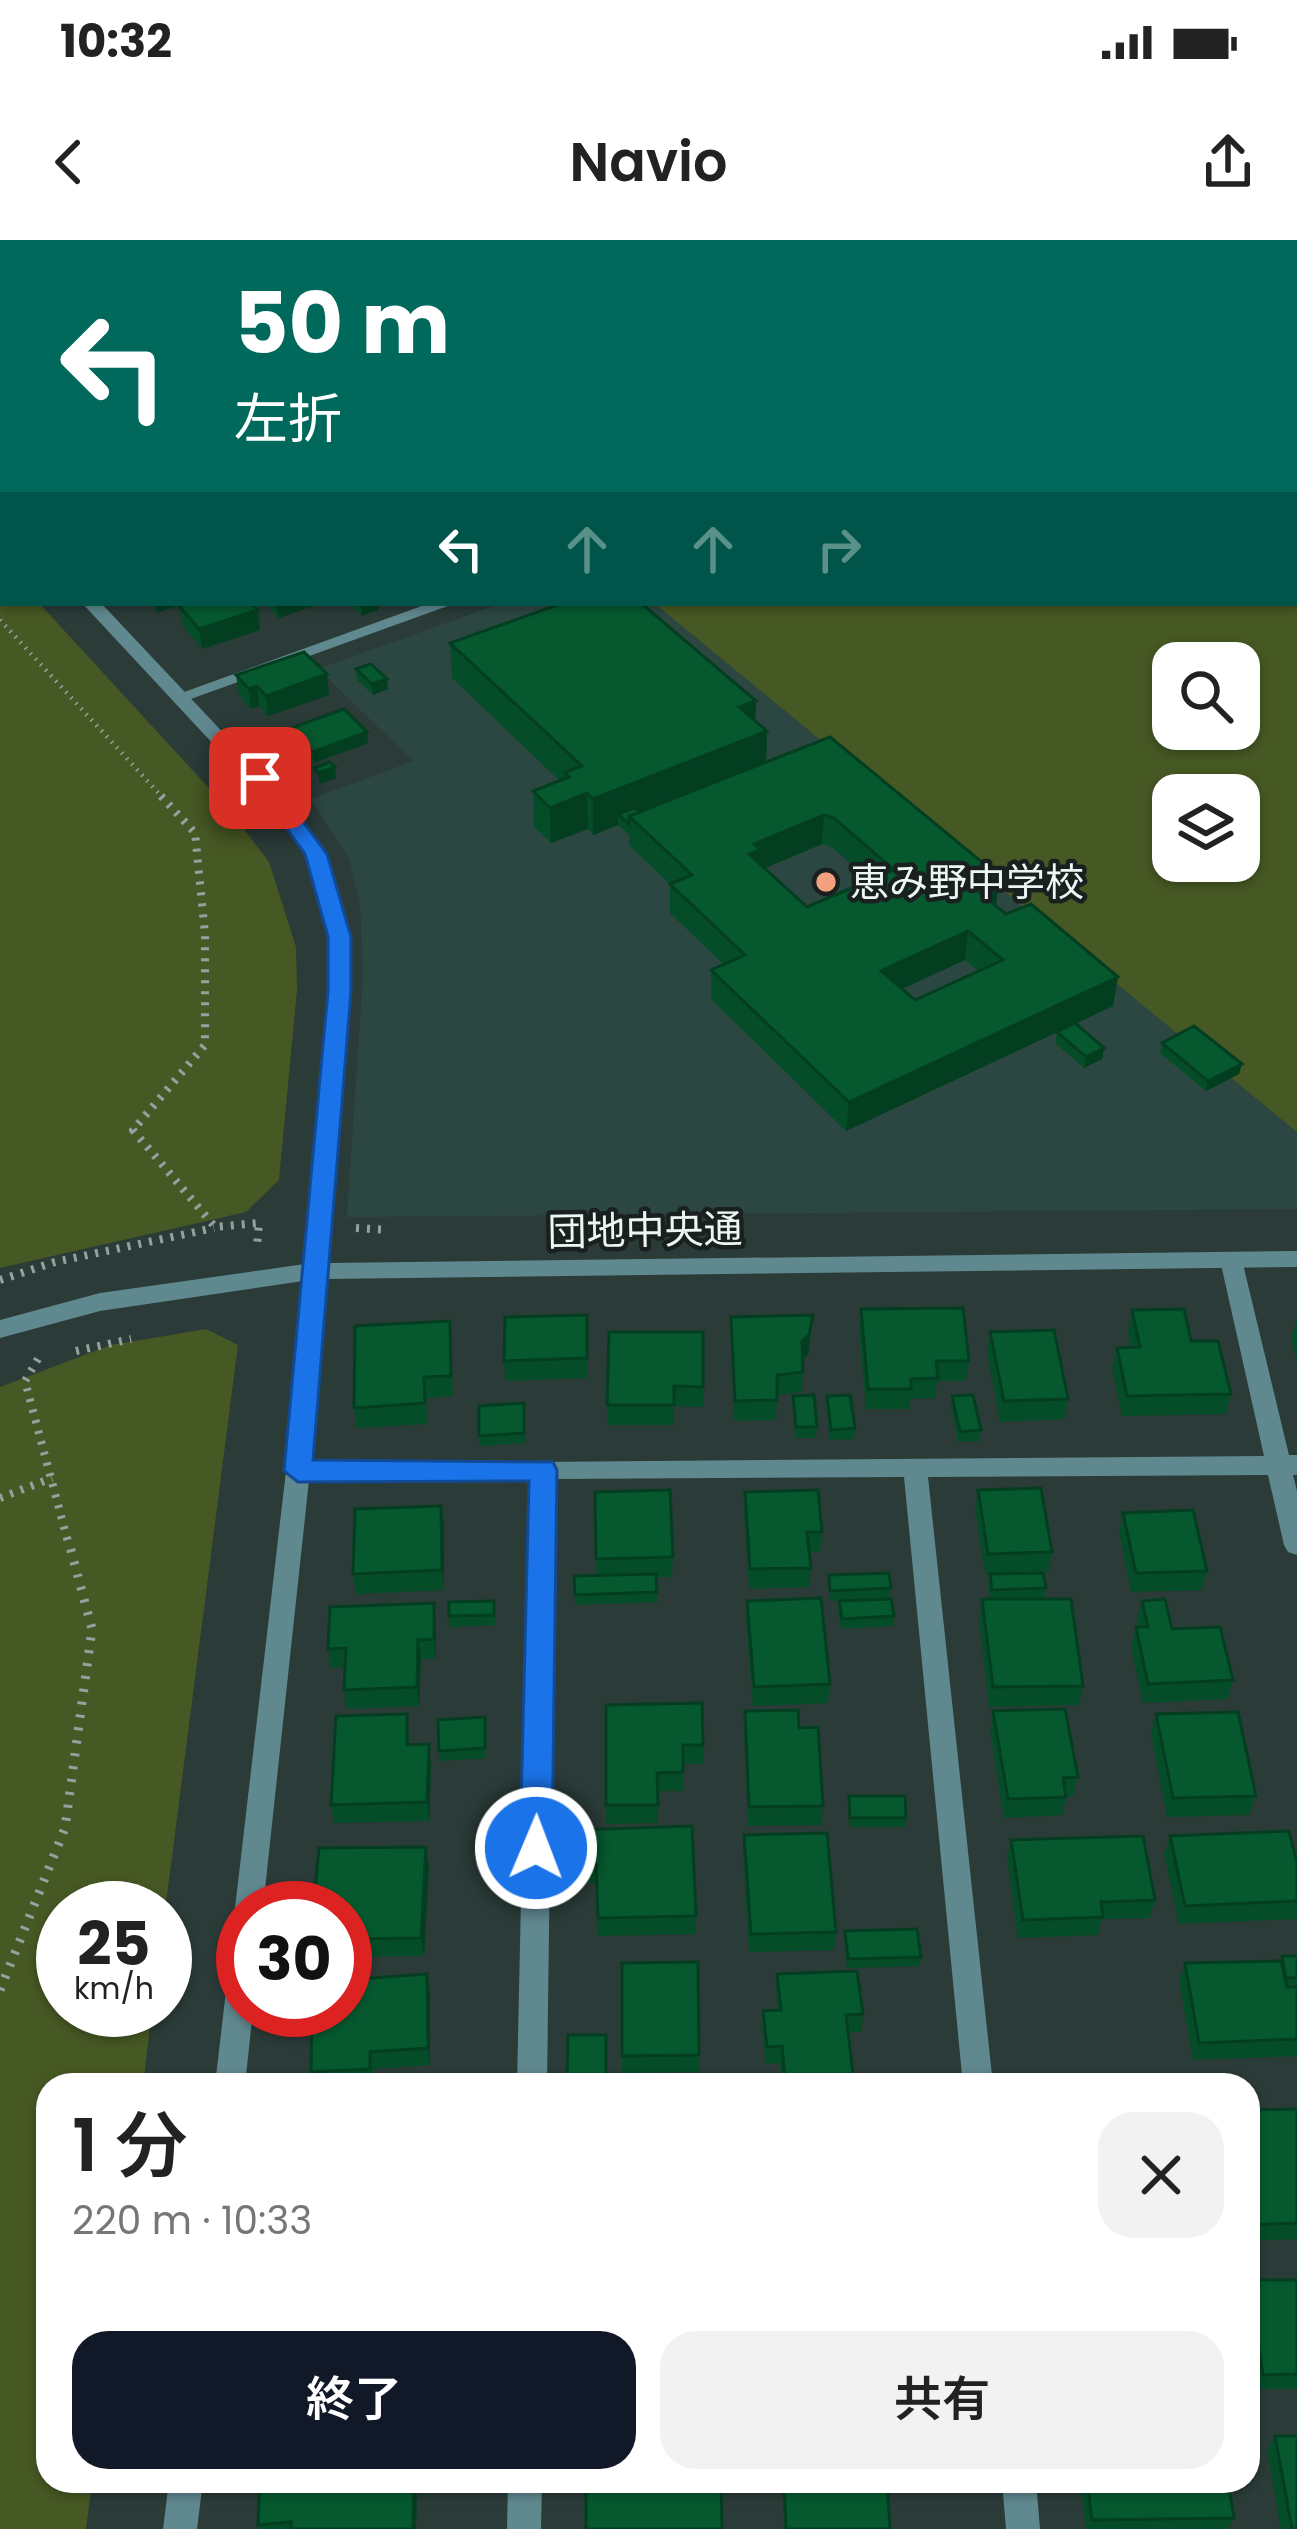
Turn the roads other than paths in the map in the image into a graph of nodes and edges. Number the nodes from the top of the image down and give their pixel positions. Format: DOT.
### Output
graph roads {
  1 [pos="95,606"];
  2 [pos="438,606"];
  3 [pos="182,696"];
  4 [pos="1231,1259"];
  5 [pos="1297,1259"];
  6 [pos="317,1270"];
  7 [pos="0,1329"];
  8 [pos="1288,1465"];
  9 [pos="915,1467"];
  10 [pos="543,1470"];
  11 [pos="298,1471"];
  12 [pos="1297,1545"];
  13 [pos="252,1881"];
  14 [pos="235,2037"];
  15 [pos="231,2073"];
  16 [pos="532,2073"];
  17 [pos="977,2073"];
  18 [pos="184,2493"];
  19 [pos="524,2493"];
  20 [pos="1020,2493"];
  21 [pos="180,2529"];
  22 [pos="524,2529"];
  23 [pos="1024,2529"];
  1 -- 3 [label="street"];
  2 -- 3 [label="street"];
  3 -- 6 [label="street"];
  4 -- 5 [label="street, 団地中央通"];
  4 -- 6 [label="street, 団地中央通"];
  4 -- 8 [label="street"];
  6 -- 7 [label="street, 団地中央通"];
  6 -- 11 [label="street"];
  8 -- 9 [label="street"];
  8 -- 12 [label="street"];
  9 -- 10 [label="street"];
  9 -- 17 [label="street"];
  10 -- 11 [label="street"];
  10 -- 16 [label="street"];
  11 -- 13 [label="street"];
  14 -- 15 [label="street"];
  18 -- 21 [label="street"];
  19 -- 22 [label="street"];
  20 -- 23 [label="street"];
}
